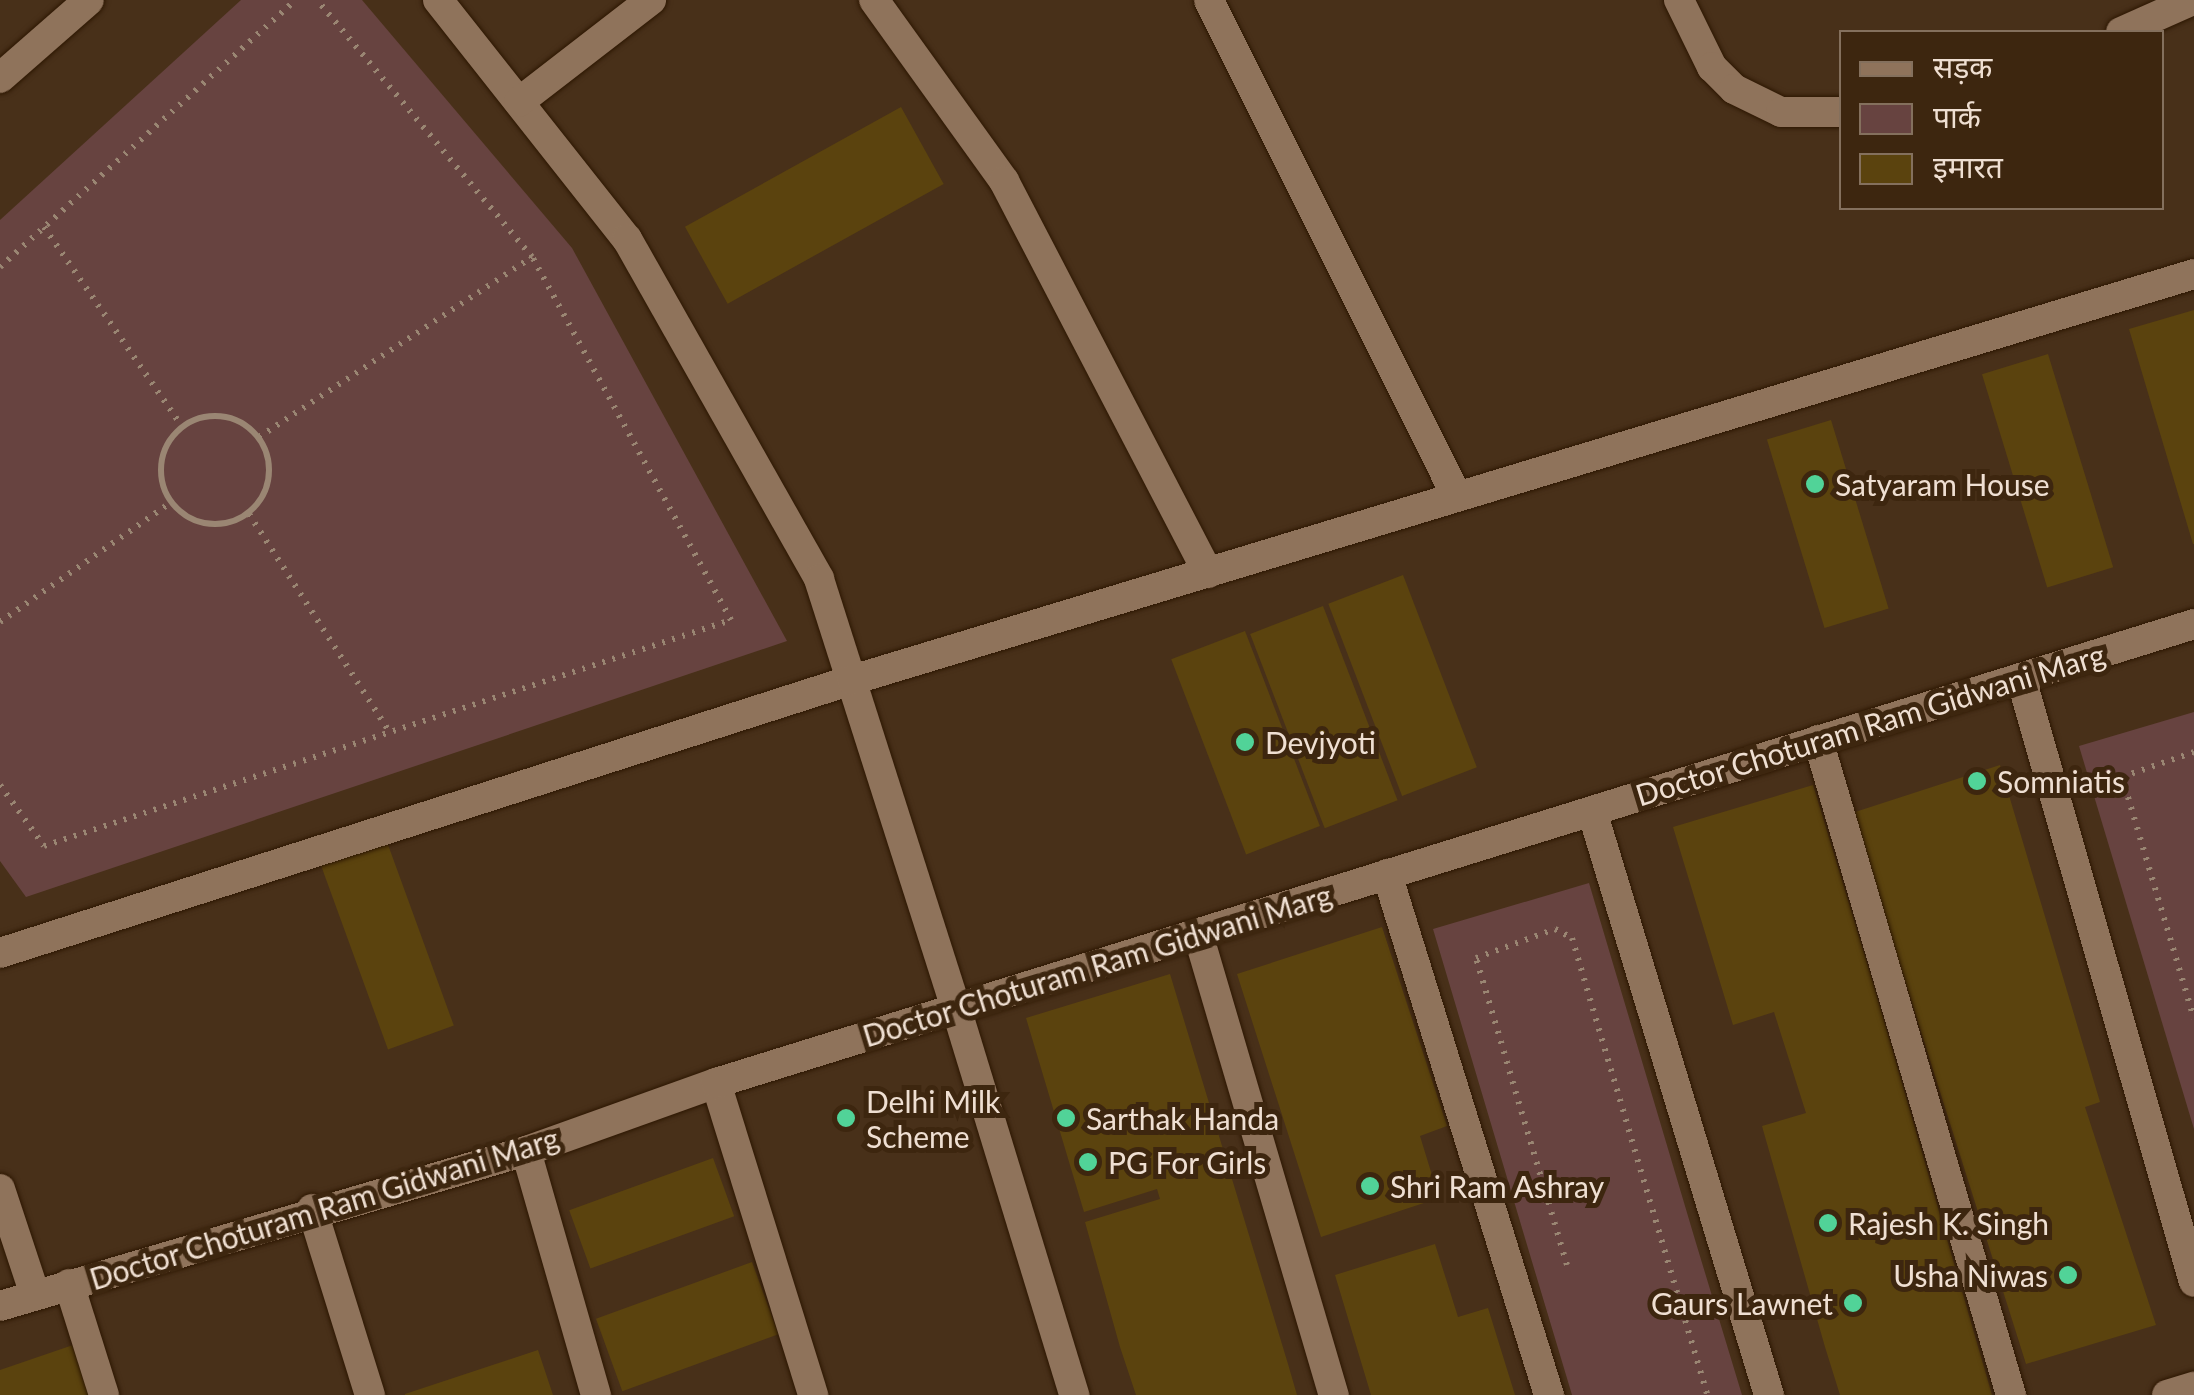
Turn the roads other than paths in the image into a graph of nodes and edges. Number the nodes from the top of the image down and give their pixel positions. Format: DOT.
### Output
graph roads {
  1 [pos="88,0"];
  2 [pos="438,0"];
  3 [pos="651,0"];
  4 [pos="874,0"];
  5 [pos="1209,0"];
  6 [pos="1679,0"];
  7 [pos="2193,0"];
  8 [pos="2125,30"];
  9 [pos="0,78"];
  10 [pos="519,102"];
  11 [pos="1839,112"];
  12 [pos="2194,274"];
  13 [pos="1457,497"];
  14 [pos="1208,573"];
  15 [pos="2194,624"];
  16 [pos="2021,678"];
  17 [pos="852,680"];
  18 [pos="1818,740"];
  19 [pos="1592,811"];
  20 [pos="1387,874"];
  21 [pos="1198,934"];
  22 [pos="0,953"];
  23 [pos="956,1008"];
  24 [pos="716,1083"];
  25 [pos="526,1151"];
  26 [pos="0,1189"];
  27 [pos="312,1209"];
  28 [pos="2194,1282"];
  29 [pos="69,1284"];
  30 [pos="35,1296"];
  31 [pos="0,1306"];
  32 [pos="2194,1387"];
  33 [pos="104,1395"];
  34 [pos="370,1395"];
  35 [pos="596,1395"];
  36 [pos="813,1395"];
  37 [pos="1074,1395"];
  38 [pos="1334,1395"];
  39 [pos="1549,1395"];
  40 [pos="1770,1395"];
  41 [pos="2011,1395"];
  42 [pos="2167,1395"];
  1 -- 9 [label="street"];
  2 -- 10 [label="street"];
  3 -- 10 [label="street"];
  4 -- 14 [label="street"];
  5 -- 13 [label="street"];
  6 -- 11 [label="street"];
  7 -- 8 [label="street"];
  10 -- 17 [label="street"];
  12 -- 13 [label="street"];
  13 -- 14 [label="street"];
  14 -- 17 [label="street"];
  15 -- 16 [label="street, Doctor Choturam Ram Gidwani Marg"];
  16 -- 18 [label="street, Doctor Choturam Ram Gidwani Marg"];
  16 -- 28 [label="street"];
  17 -- 22 [label="street"];
  17 -- 23 [label="street"];
  18 -- 19 [label="street, Doctor Choturam Ram Gidwani Marg"];
  18 -- 41 [label="street"];
  19 -- 20 [label="street, Doctor Choturam Ram Gidwani Marg"];
  19 -- 40 [label="street"];
  20 -- 21 [label="street, Doctor Choturam Ram Gidwani Marg"];
  20 -- 39 [label="street"];
  21 -- 23 [label="street, Doctor Choturam Ram Gidwani Marg"];
  21 -- 38 [label="street"];
  23 -- 24 [label="street, Doctor Choturam Ram Gidwani Marg"];
  23 -- 37 [label="street"];
  24 -- 25 [label="street, Doctor Choturam Ram Gidwani Marg"];
  24 -- 36 [label="street"];
  25 -- 27 [label="street, Doctor Choturam Ram Gidwani Marg"];
  25 -- 35 [label="street"];
  26 -- 30 [label="street"];
  27 -- 29 [label="street, Doctor Choturam Ram Gidwani Marg"];
  27 -- 34 [label="street"];
  29 -- 30 [label="street, Doctor Choturam Ram Gidwani Marg"];
  29 -- 33 [label="street"];
  30 -- 31 [label="street, Doctor Choturam Ram Gidwani Marg"];
  32 -- 42 [label="street"];
}
